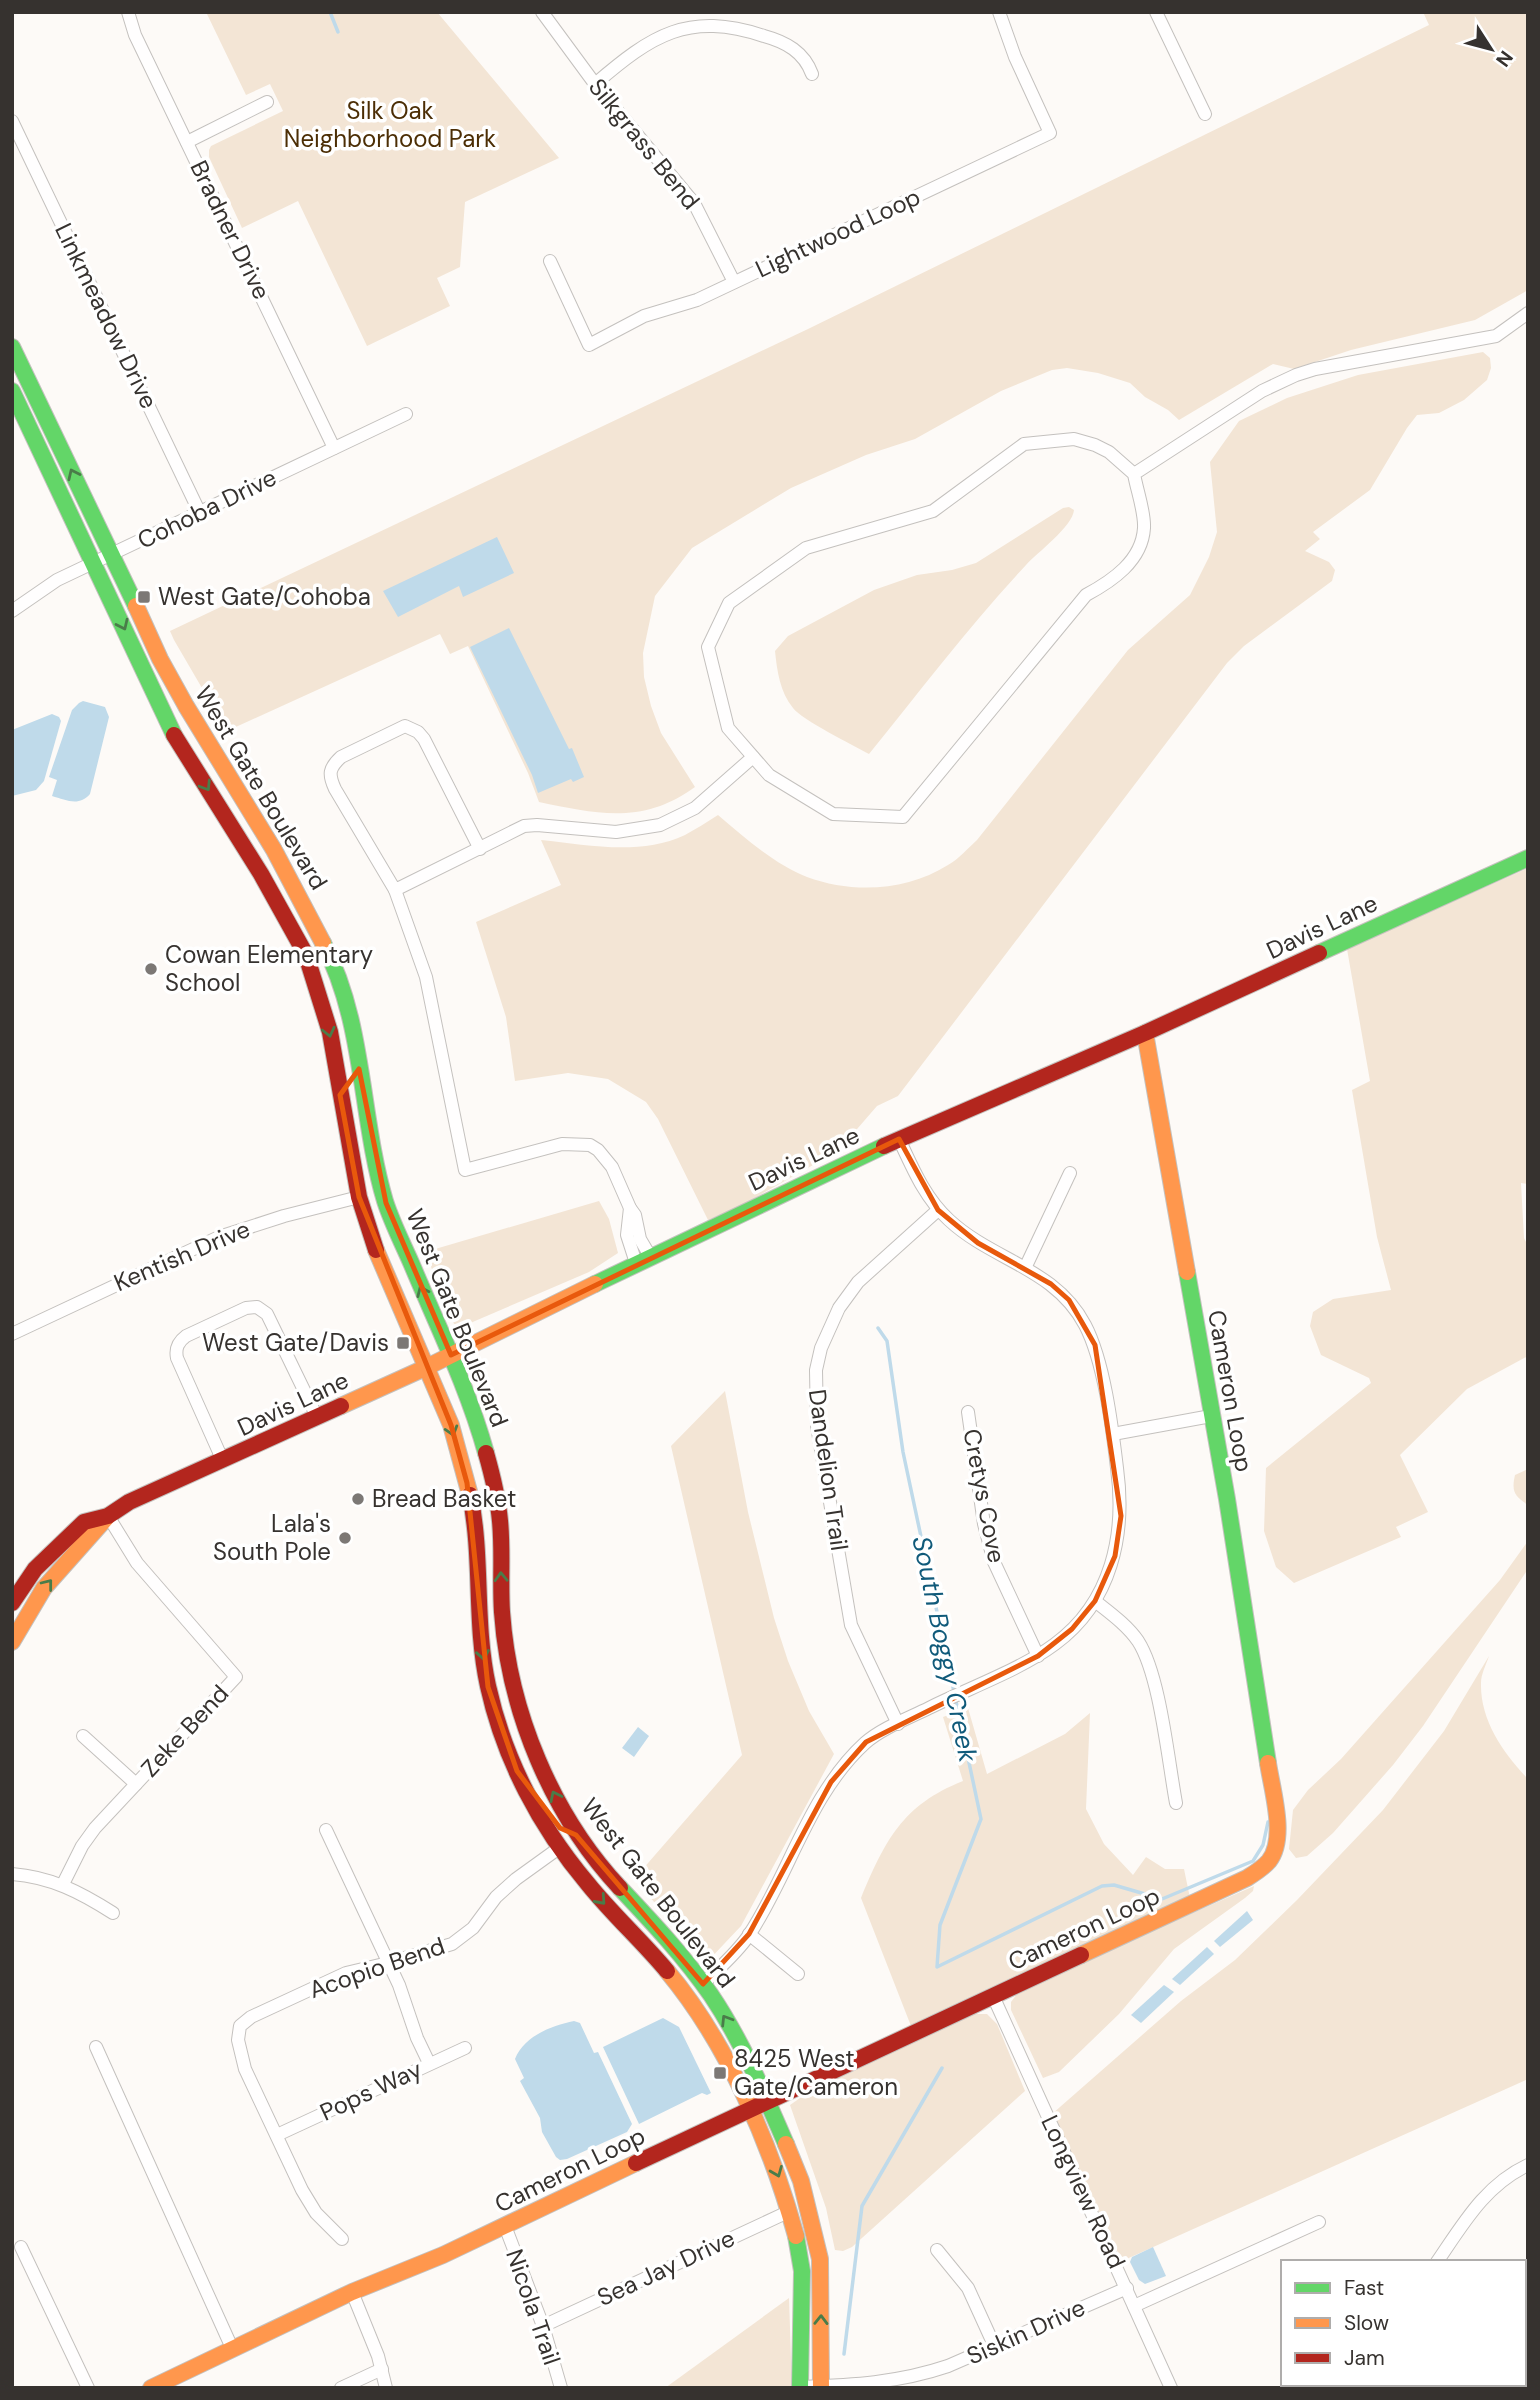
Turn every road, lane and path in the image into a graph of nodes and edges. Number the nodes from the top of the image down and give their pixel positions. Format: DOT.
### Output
graph roads {
  1 [pos="128,12"];
  2 [pos="542,12"];
  3 [pos="999,12"];
  4 [pos="1156,12"];
  5 [pos="812,74"];
  6 [pos="595,84"];
  7 [pos="267,102"];
  8 [pos="1205,114"];
  9 [pos="12,121"];
  10 [pos="187,142"];
  11 [pos="550,261"];
  12 [pos="734,282"];
  13 [pos="1528,313"];
  14 [pos="12,347"];
  15 [pos="12,391"];
  16 [pos="406,414"];
  17 [pos="334,448"];
  18 [pos="1134,474"];
  19 [pos="199,511"];
  20 [pos="113,555"];
  21 [pos="94,563"];
  22 [pos="12,611"];
  23 [pos="753,757"];
  24 [pos="480,849"];
  25 [pos="1528,858"];
  26 [pos="261,874"];
  27 [pos="394,890"];
  28 [pos="326,950"];
  29 [pos="1145,1034"];
  30 [pos="359,1069"];
  31 [pos="340,1095"];
  32 [pos="899,1139"];
  33 [pos="1070,1173"];
  34 [pos="359,1197"];
  35 [pos="938,1209"];
  36 [pos="643,1259"];
  37 [pos="1026,1266"];
  38 [pos="12,1334"];
  39 [pos="451,1355"];
  40 [pos="427,1367"];
  41 [pos="968,1412"];
  42 [pos="1211,1416"];
  43 [pos="317,1417"];
  44 [pos="1113,1434"];
  45 [pos="223,1461"];
  46 [pos="108,1516"];
  47 [pos="1094,1601"];
  48 [pos="12,1603"];
  49 [pos="12,1642"];
  50 [pos="1038,1656"];
  51 [pos="898,1724"];
  52 [pos="83,1736"];
  53 [pos="517,1771"];
  54 [pos="136,1784"];
  55 [pos="1176,1803"];
  56 [pos="327,1830"];
  57 [pos="576,1834"];
  58 [pos="559,1849"];
  59 [pos="12,1874"];
  60 [pos="63,1884"];
  61 [pos="638,1906"];
  62 [pos="113,1913"];
  63 [pos="750,1934"];
  64 [pos="388,1964"];
  65 [pos="798,1974"];
  66 [pos="702,1984"];
  67 [pos="993,1996"];
  68 [pos="96,2047"];
  69 [pos="465,2048"];
  70 [pos="429,2063"];
  71 [pos="767,2101"];
  72 [pos="749,2110"];
  73 [pos="277,2135"];
  74 [pos="1528,2165"];
  75 [pos="790,2211"];
  76 [pos="1319,2222"];
  77 [pos="505,2227"];
  78 [pos="342,2239"];
  79 [pos="21,2247"];
  80 [pos="937,2250"];
  81 [pos="1438,2260"];
  82 [pos="1127,2288"];
  83 [pos="352,2292"];
  84 [pos="1134,2306"];
  85 [pos="542,2326"];
  86 [pos="994,2345"];
  87 [pos="232,2348"];
  88 [pos="382,2369"];
  89 [pos="821,2387"];
  90 [pos="88,2388"];
  91 [pos="151,2388"];
  92 [pos="341,2388"];
  93 [pos="386,2388"];
  94 [pos="561,2388"];
  95 [pos="800,2388"];
  96 [pos="1171,2388"];
  1 -- 10 [label="street, Bradner Drive"];
  2 -- 6 [label="street, Silkgrass Bend"];
  3 -- 12 [label="street, Lightwood Loop"];
  4 -- 8 [label="street"];
  5 -- 6 [label="street"];
  6 -- 12 [label="street, Silkgrass Bend"];
  7 -- 10 [label="street"];
  9 -- 19 [label="street, Linkmeadow Drive"];
  10 -- 17 [label="street, Bradner Drive"];
  11 -- 12 [label="street, Lightwood Loop"];
  13 -- 18 [label="street"];
  20 -- 14 [label="main road, West Gate Boulevard, one-way"];
  15 -- 21 [label="main road, West Gate Boulevard"];
  16 -- 17 [label="street, Cohoba Drive"];
  17 -- 19 [label="street, Cohoba Drive"];
  18 -- 23 [label="street"];
  18 -- 23 [label="street"];
  19 -- 20 [label="street, Cohoba Drive"];
  20 -- 21 [label="street, Cohoba Drive"];
  20 -- 28 [label="main road, West Gate Boulevard"];
  21 -- 22 [label="street, Cohoba Drive"];
  21 -- 26 [label="main road, West Gate Boulevard, one-way"];
  23 -- 24 [label="street"];
  24 -- 27 [label="street"];
  24 -- 27 [label="street"];
  25 -- 29 [label="main road, Davis Lane"];
  26 -- 28 [label="main road"];
  26 -- 31 [label="main road, West Gate Boulevard, one-way"];
  27 -- 36 [label="street"];
  28 -- 30 [label="main road, West Gate Boulevard"];
  29 -- 32 [label="main road, Davis Lane"];
  29 -- 42 [label="main road, Cameron Loop"];
  30 -- 31 [label="main road"];
  39 -- 30 [label="main road, West Gate Boulevard, one-way"];
  31 -- 34 [label="main road, West Gate Boulevard"];
  32 -- 35 [label="street"];
  32 -- 36 [label="main road, Davis Lane"];
  33 -- 37 [label="street"];
  34 -- 38 [label="street, Kentish Drive"];
  34 -- 40 [label="main road, West Gate Boulevard"];
  35 -- 37 [label="street"];
  35 -- 51 [label="street, Dandelion Trail"];
  36 -- 39 [label="main road, Davis Lane"];
  37 -- 44 [label="street"];
  39 -- 40 [label="main road, Davis Lane"];
  57 -- 39 [label="main road, West Gate Boulevard, one-way"];
  40 -- 43 [label="main road, Davis Lane"];
  40 -- 53 [label="main road, West Gate Boulevard, one-way"];
  41 -- 50 [label="street, Cretys Cove"];
  42 -- 44 [label="street"];
  42 -- 67 [label="main road, Cameron Loop"];
  43 -- 45 [label="main road, Davis Lane"];
  43 -- 45 [label="street"];
  44 -- 47 [label="street"];
  45 -- 46 [label="main road, Davis Lane"];
  46 -- 48 [label="main road, Davis Lane"];
  49 -- 46 [label="main road, Davis Lane, one-way"];
  46 -- 54 [label="street, Zeke Bend"];
  47 -- 50 [label="street"];
  47 -- 55 [label="street"];
  50 -- 51 [label="street"];
  51 -- 63 [label="street"];
  52 -- 54 [label="street"];
  53 -- 57 [label="main road"];
  53 -- 58 [label="main road, West Gate Boulevard"];
  54 -- 60 [label="street, Zeke Bend"];
  56 -- 64 [label="street"];
  57 -- 61 [label="main road, West Gate Boulevard"];
  58 -- 61 [label="main road"];
  58 -- 64 [label="street, Acopio Bend"];
  58 -- 72 [label="main road, West Gate Boulevard, one-way"];
  59 -- 60 [label="street"];
  60 -- 62 [label="street"];
  61 -- 66 [label="main road, West Gate Boulevard"];
  63 -- 65 [label="street"];
  63 -- 66 [label="street"];
  64 -- 70 [label="street"];
  64 -- 73 [label="street, Acopio Bend"];
  71 -- 66 [label="main road, West Gate Boulevard, one-way"];
  67 -- 71 [label="main road, Cameron Loop"];
  67 -- 82 [label="street, Longview Road"];
  68 -- 87 [label="street"];
  69 -- 70 [label="street, Pops Way"];
  70 -- 73 [label="street, Pops Way"];
  71 -- 72 [label="main road, Cameron Loop"];
  89 -- 71 [label="main road, West Gate Boulevard, one-way"];
  72 -- 75 [label="main road, West Gate Boulevard, one-way"];
  72 -- 77 [label="main road, Cameron Loop"];
  73 -- 78 [label="street, Acopio Bend"];
  74 -- 81 [label="street"];
  75 -- 85 [label="street, Sea Jay Drive"];
  75 -- 95 [label="main road, West Gate Boulevard"];
  76 -- 84 [label="street"];
  77 -- 83 [label="main road, Cameron Loop"];
  77 -- 85 [label="street, Nicola Trail"];
  79 -- 90 [label="street"];
  80 -- 86 [label="street"];
  82 -- 84 [label="street, Longview Road"];
  82 -- 86 [label="street, Siskin Drive"];
  83 -- 87 [label="main road, Cameron Loop"];
  83 -- 88 [label="street"];
  84 -- 96 [label="street, Longview Road"];
  85 -- 94 [label="street, Nicola Trail"];
  86 -- 89 [label="street, Siskin Drive"];
  87 -- 91 [label="main road, Cameron Loop"];
  88 -- 92 [label="street"];
  88 -- 93 [label="street"];
  89 -- 95 [label="street, Siskin Drive"];
}
